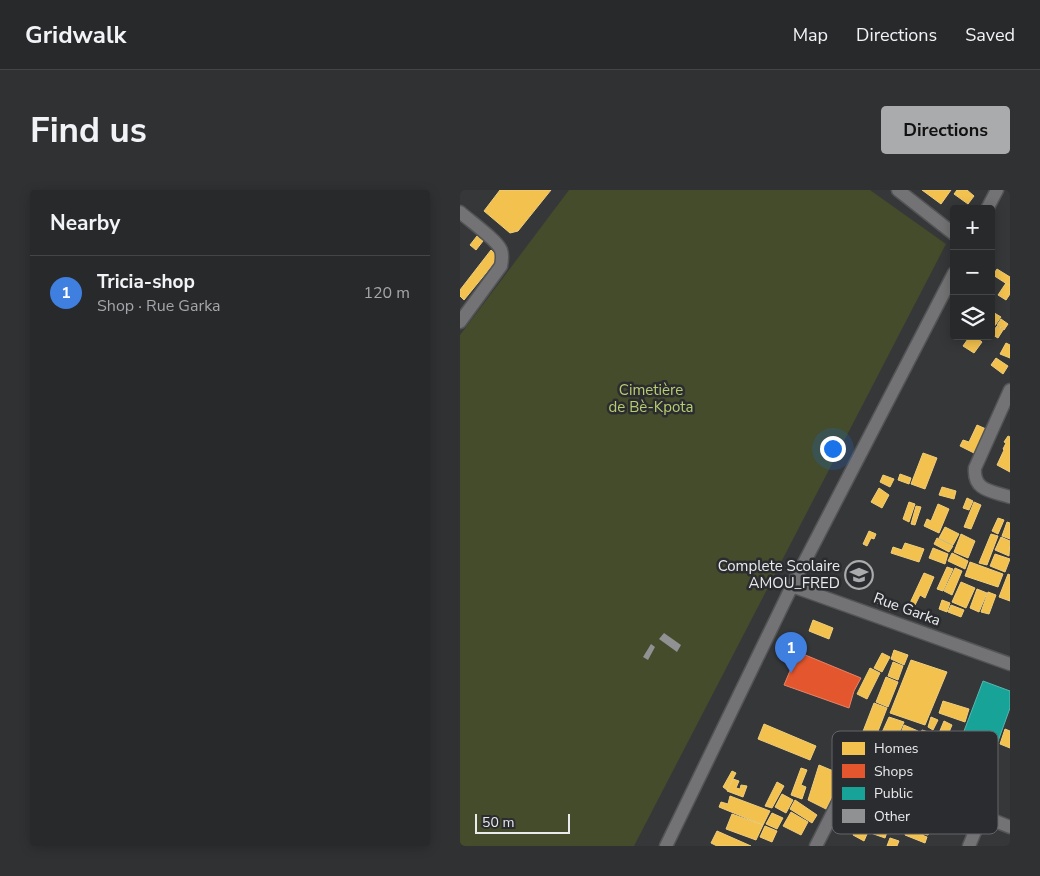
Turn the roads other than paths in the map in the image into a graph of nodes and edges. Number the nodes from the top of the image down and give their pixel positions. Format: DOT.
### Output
graph roads {
  1 [pos="898,190"];
  2 [pos="996,190"];
  3 [pos="989,205"];
  4 [pos="460,212"];
  5 [pos="950,231"];
  6 [pos="950,281"];
  7 [pos="460,322"];
  8 [pos="1010,390"];
  9 [pos="1010,497"];
  10 [pos="792,586"];
  11 [pos="1010,664"];
  12 [pos="832,814"];
  13 [pos="998,823"];
  14 [pos="1010,827"];
  15 [pos="974,834"];
  16 [pos="666,846"];
  17 [pos="816,846"];
  18 [pos="969,846"];
  1 -- 5 [label="street"];
  2 -- 3 [label="street"];
  4 -- 7 [label="street"];
  6 -- 10 [label="street"];
  8 -- 9 [label="street"];
  10 -- 11 [label="street, Rue Garka"];
  10 -- 16 [label="street"];
  12 -- 17 [label="street"];
  13 -- 14 [label="street"];
  15 -- 18 [label="street"];
}
